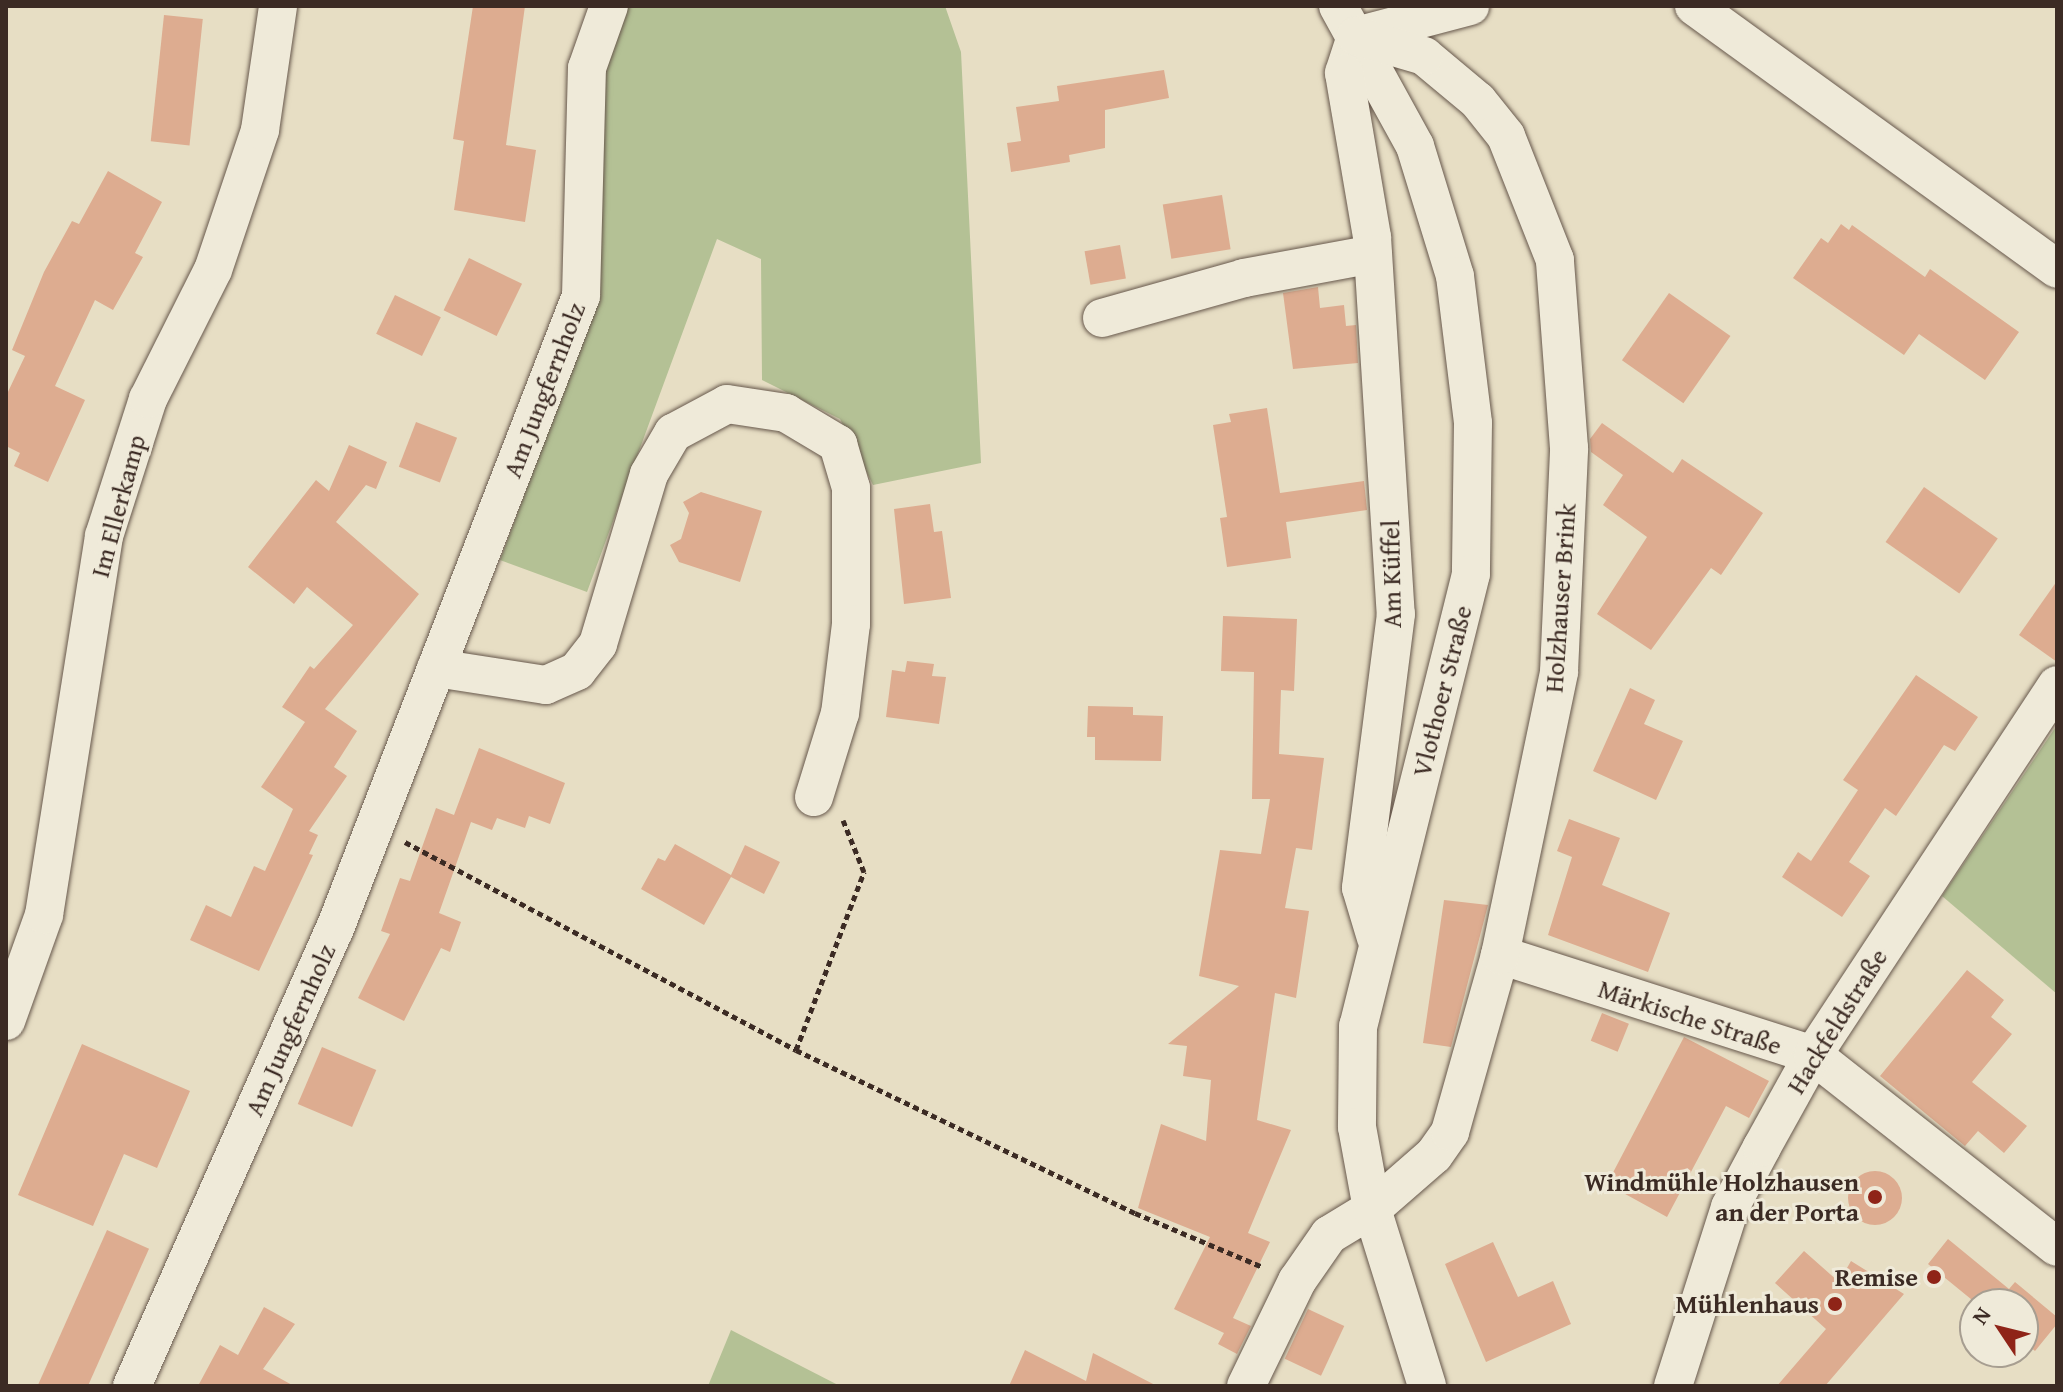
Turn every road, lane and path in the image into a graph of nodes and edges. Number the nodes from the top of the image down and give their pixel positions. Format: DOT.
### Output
graph roads {
  1 [pos="278,6"];
  2 [pos="609,6"];
  3 [pos="1470,6"];
  4 [pos="1694,6"];
  5 [pos="1347,21"];
  6 [pos="1373,254"];
  7 [pos="2057,269"];
  8 [pos="1102,318"];
  9 [pos="436,668"];
  10 [pos="2057,685"];
  11 [pos="814,797"];
  12 [pos="410,844"];
  13 [pos="1376,938"];
  14 [pos="1500,955"];
  15 [pos="6,1021"];
  16 [pos="796,1050"];
  17 [pos="1813,1055"];
  18 [pos="1372,1209"];
  19 [pos="2057,1247"];
  20 [pos="1297,1281"];
  21 [pos="132,1386"];
  22 [pos="1246,1386"];
  23 [pos="1427,1386"];
  24 [pos="1673,1386"];
  1 -- 15 [label="street, Im Ellerkamp"];
  2 -- 9 [label="street, Am Jungfernholz"];
  3 -- 5 [label="street"];
  4 -- 7 [label="street"];
  5 -- 6 [label="street, Am Küffel"];
  5 -- 13 [label="street, Vlothoer Straße"];
  5 -- 14 [label="street, Holzhauser Brink"];
  6 -- 8 [label="street"];
  6 -- 13 [label="street, Am Küffel"];
  9 -- 11 [label="street"];
  9 -- 21 [label="street, Am Jungfernholz"];
  10 -- 17 [label="street, Hackfeldstraße"];
  11 -- 16 [label="path"];
  12 -- 16 [label="path"];
  13 -- 18 [label="street, Vlothoer Straße"];
  14 -- 17 [label="street, Märkische Straße"];
  14 -- 18 [label="street, Holzhauser Brink"];
  16 -- 20 [label="path"];
  17 -- 19 [label="street, Märkische Straße"];
  17 -- 24 [label="street, Hackfeldstraße"];
  18 -- 20 [label="street, Holzhauser Brink"];
  18 -- 23 [label="street, Vlothoer Straße"];
  20 -- 22 [label="street, Holzhauser Brink"];
}
